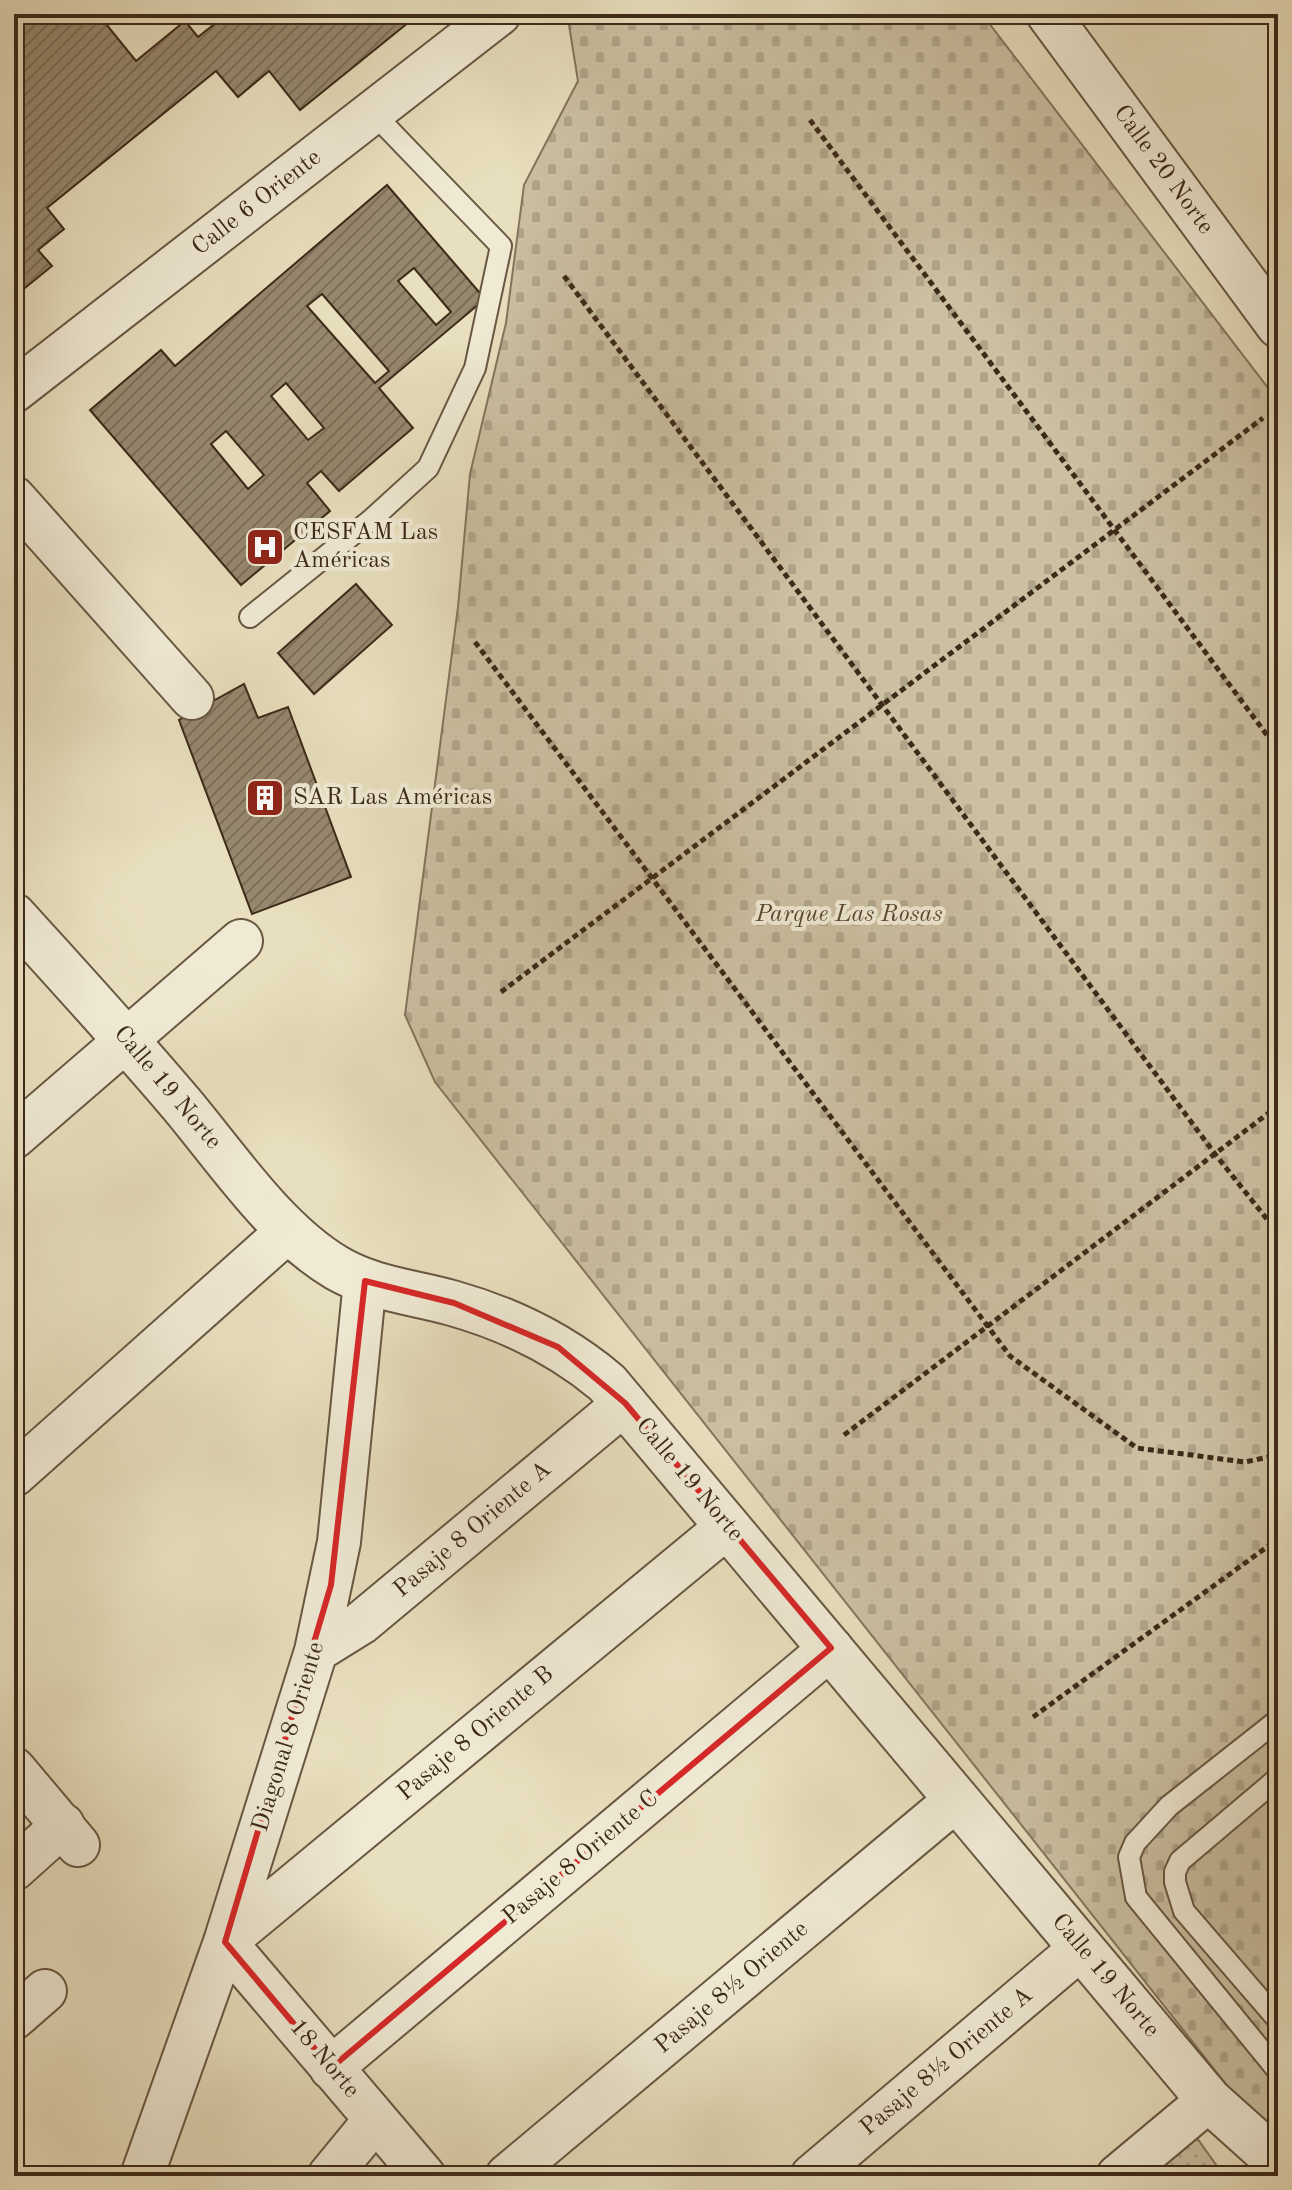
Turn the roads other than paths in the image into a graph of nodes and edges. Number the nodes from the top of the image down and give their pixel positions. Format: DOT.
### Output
graph roads {
  1 [pos="499,14"];
  2 [pos="1048,14"];
  3 [pos="374,114"];
  4 [pos="1278,326"];
  5 [pos="14,391"];
  6 [pos="14,498"];
  7 [pos="250,617"];
  8 [pos="192,698"];
  9 [pos="14,916"];
  10 [pos="241,941"];
  11 [pos="127,1040"];
  12 [pos="14,1137"];
  13 [pos="289,1230"];
  14 [pos="365,1281"];
  15 [pos="625,1403"];
  16 [pos="14,1475"];
  17 [pos="728,1526"];
  18 [pos="831,1648"];
  19 [pos="316,1651"];
  20 [pos="1278,1720"];
  21 [pos="14,1769"];
  22 [pos="1278,1778"];
  23 [pos="957,1799"];
  24 [pos="14,1869"];
  25 [pos="225,1942"];
  26 [pos="1081,1948"];
  27 [pos="45,1991"];
  28 [pos="14,2018"];
  29 [pos="1278,2020"];
  30 [pos="331,2068"];
  31 [pos="1278,2071"];
  32 [pos="1209,2100"];
  33 [pos="375,2120"];
  34 [pos="1278,2162"];
  35 [pos="142,2176"];
  36 [pos="329,2176"];
  37 [pos="424,2176"];
  38 [pos="507,2176"];
  39 [pos="812,2176"];
  40 [pos="1118,2176"];
  1 -- 3 [label="street, Calle 6 Oriente"];
  2 -- 4 [label="street, Calle 20 Norte"];
  3 -- 5 [label="street, Calle 6 Oriente"];
  3 -- 7 [label="lane"];
  6 -- 8 [label="street"];
  9 -- 11 [label="street, Calle 19 Norte"];
  10 -- 11 [label="street"];
  11 -- 12 [label="street"];
  11 -- 13 [label="street, Calle 19 Norte"];
  13 -- 14 [label="street, Calle 19 Norte"];
  13 -- 16 [label="street"];
  14 -- 15 [label="street, Calle 19 Norte"];
  14 -- 19 [label="street, Diagonal 8 Oriente"];
  15 -- 17 [label="street, Calle 19 Norte"];
  15 -- 19 [label="street, Pasaje 8 Oriente A"];
  17 -- 18 [label="street, Calle 19 Norte"];
  17 -- 25 [label="street, Pasaje 8 Oriente B"];
  18 -- 23 [label="street, Calle 19 Norte"];
  18 -- 30 [label="street, Pasaje 8 Oriente C"];
  19 -- 25 [label="street, Diagonal 8 Oriente"];
  20 -- 31 [label="lane"];
  21 -- 24 [label="street"];
  22 -- 29 [label="lane"];
  23 -- 26 [label="street, Calle 19 Norte"];
  23 -- 38 [label="street, Pasaje 8½ Oriente"];
  25 -- 30 [label="street, 18 Norte"];
  25 -- 35 [label="street, Diagonal 8 Oriente"];
  26 -- 32 [label="street, Calle 19 Norte"];
  26 -- 39 [label="street, Pasaje 8½ Oriente A"];
  27 -- 28 [label="street"];
  30 -- 33 [label="street, 18 Norte"];
  32 -- 34 [label="street, Calle 19 Norte"];
  32 -- 40 [label="street"];
  33 -- 36 [label="street"];
  33 -- 37 [label="street, 18 Norte"];
}
